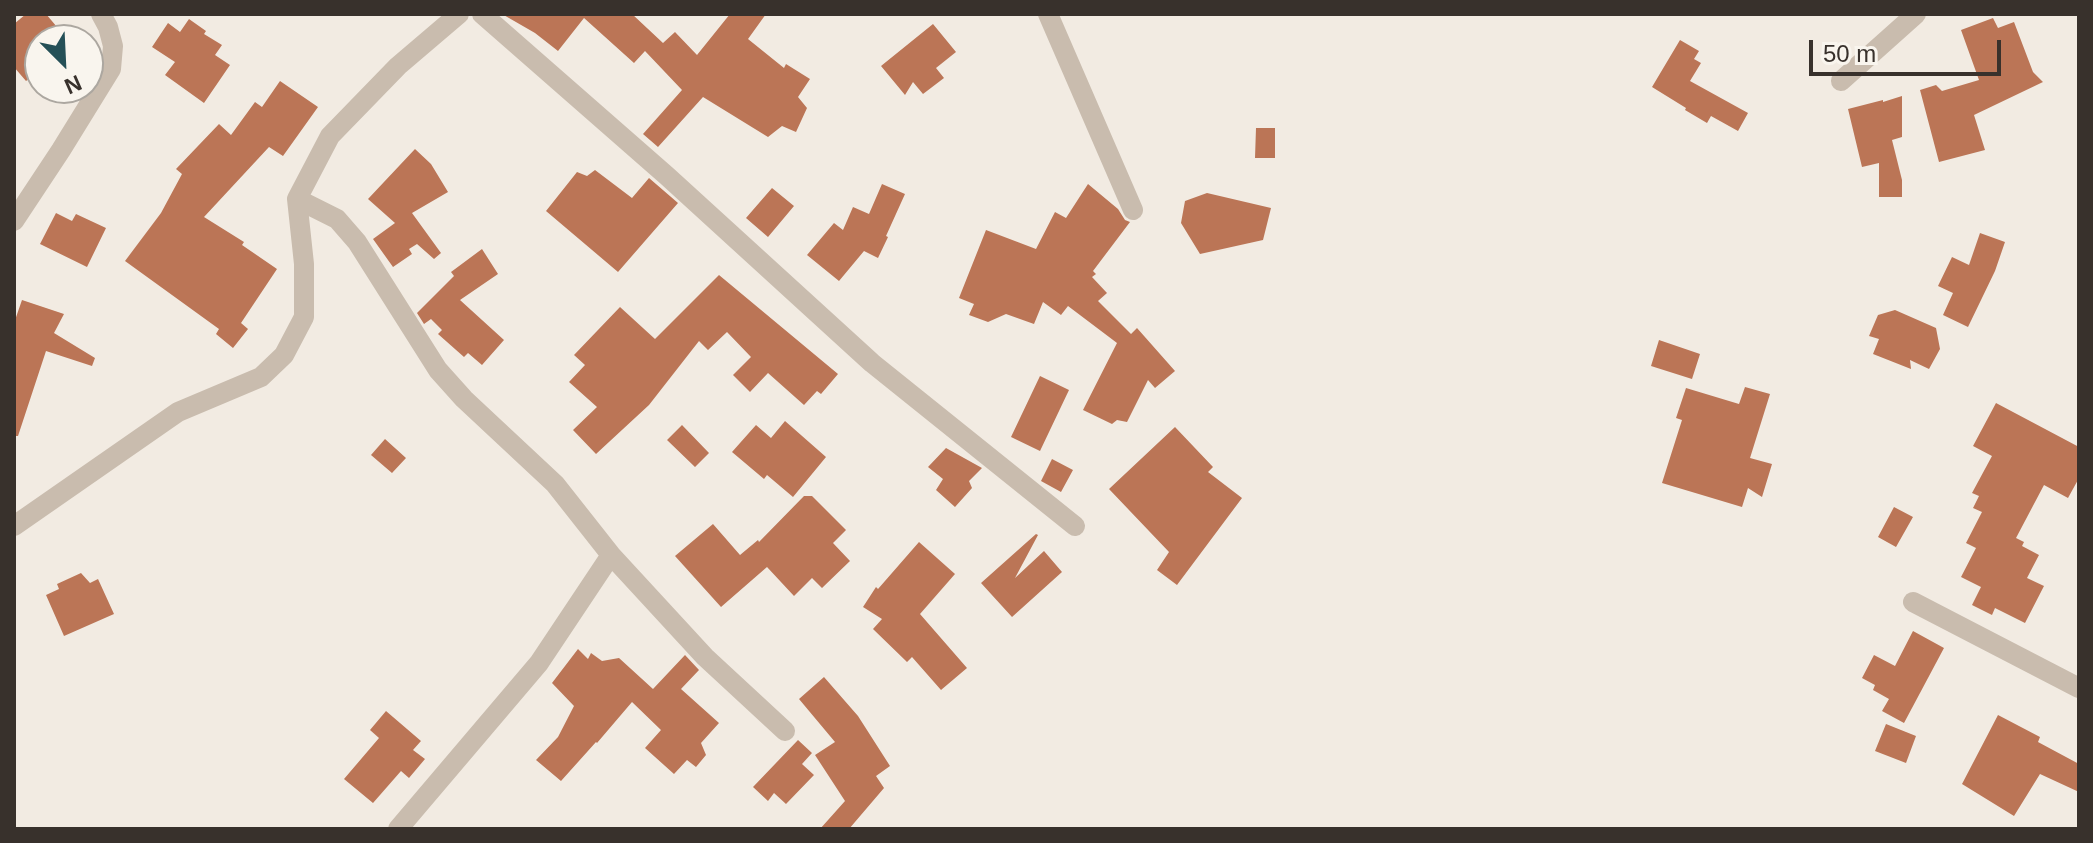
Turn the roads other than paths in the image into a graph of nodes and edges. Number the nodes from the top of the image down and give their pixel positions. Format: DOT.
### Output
graph roads {
  1 [pos="101,14"];
  2 [pos="459,14"];
  3 [pos="482,14"];
  4 [pos="1048,14"];
  5 [pos="1916,14"];
  6 [pos="1841,81"];
  7 [pos="297,199"];
  8 [pos="1133,210"];
  9 [pos="14,221"];
  10 [pos="14,526"];
  11 [pos="1075,526"];
  12 [pos="611,555"];
  13 [pos="1913,602"];
  14 [pos="2079,688"];
  15 [pos="785,731"];
  16 [pos="398,829"];
  1 -- 9 [label="street"];
  2 -- 7 [label="street"];
  3 -- 11 [label="street"];
  4 -- 8 [label="street"];
  5 -- 6 [label="street"];
  7 -- 10 [label="street"];
  7 -- 12 [label="street"];
  12 -- 15 [label="street"];
  12 -- 16 [label="street"];
  13 -- 14 [label="street"];
}
